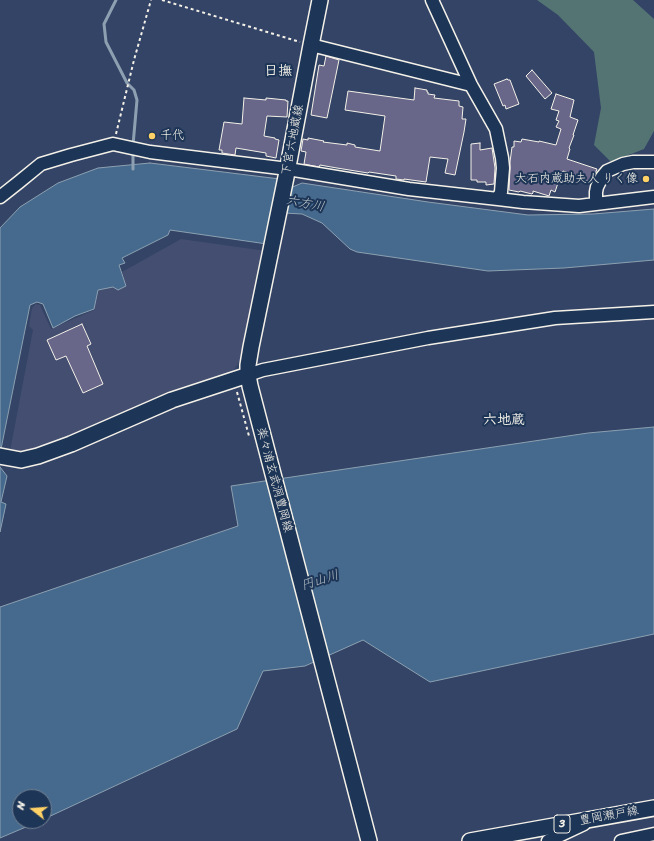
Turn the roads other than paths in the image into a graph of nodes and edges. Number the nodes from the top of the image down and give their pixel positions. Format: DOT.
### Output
graph roads {
  1 [pos="320,0"];
  2 [pos="432,0"];
  3 [pos="311,45"];
  4 [pos="471,84"];
  5 [pos="654,162"];
  6 [pos="287,173"];
  7 [pos="0,197"];
  8 [pos="654,197"];
  9 [pos="498,199"];
  10 [pos="596,204"];
  11 [pos="654,312"];
  12 [pos="249,381"];
  13 [pos="6,458"];
  14 [pos="654,808"];
  15 [pos="596,818"];
  16 [pos="654,834"];
  17 [pos="369,841"];
  18 [pos="470,841"];
  19 [pos="548,841"];
  20 [pos="621,841"];
  1 -- 3 [label="main road, 下宮六地蔵線"];
  2 -- 4 [label="street"];
  3 -- 4 [label="street"];
  3 -- 6 [label="main road, 下宮六地蔵線"];
  4 -- 9 [label="street"];
  5 -- 10 [label="street"];
  6 -- 7 [label="street"];
  6 -- 9 [label="street"];
  6 -- 12 [label="main road, 下宮六地蔵線"];
  8 -- 10 [label="street"];
  9 -- 10 [label="street"];
  11 -- 12 [label="street"];
  12 -- 13 [label="main road"];
  12 -- 17 [label="main road, 楽々浦玄武洞豊岡線"];
  14 -- 15 [label="main road, 豊岡瀬戸線 / 3"];
  15 -- 18 [label="main road, 豊岡瀬戸線 / 3"];
  15 -- 19 [label="street"];
  16 -- 20 [label="street"];
}
